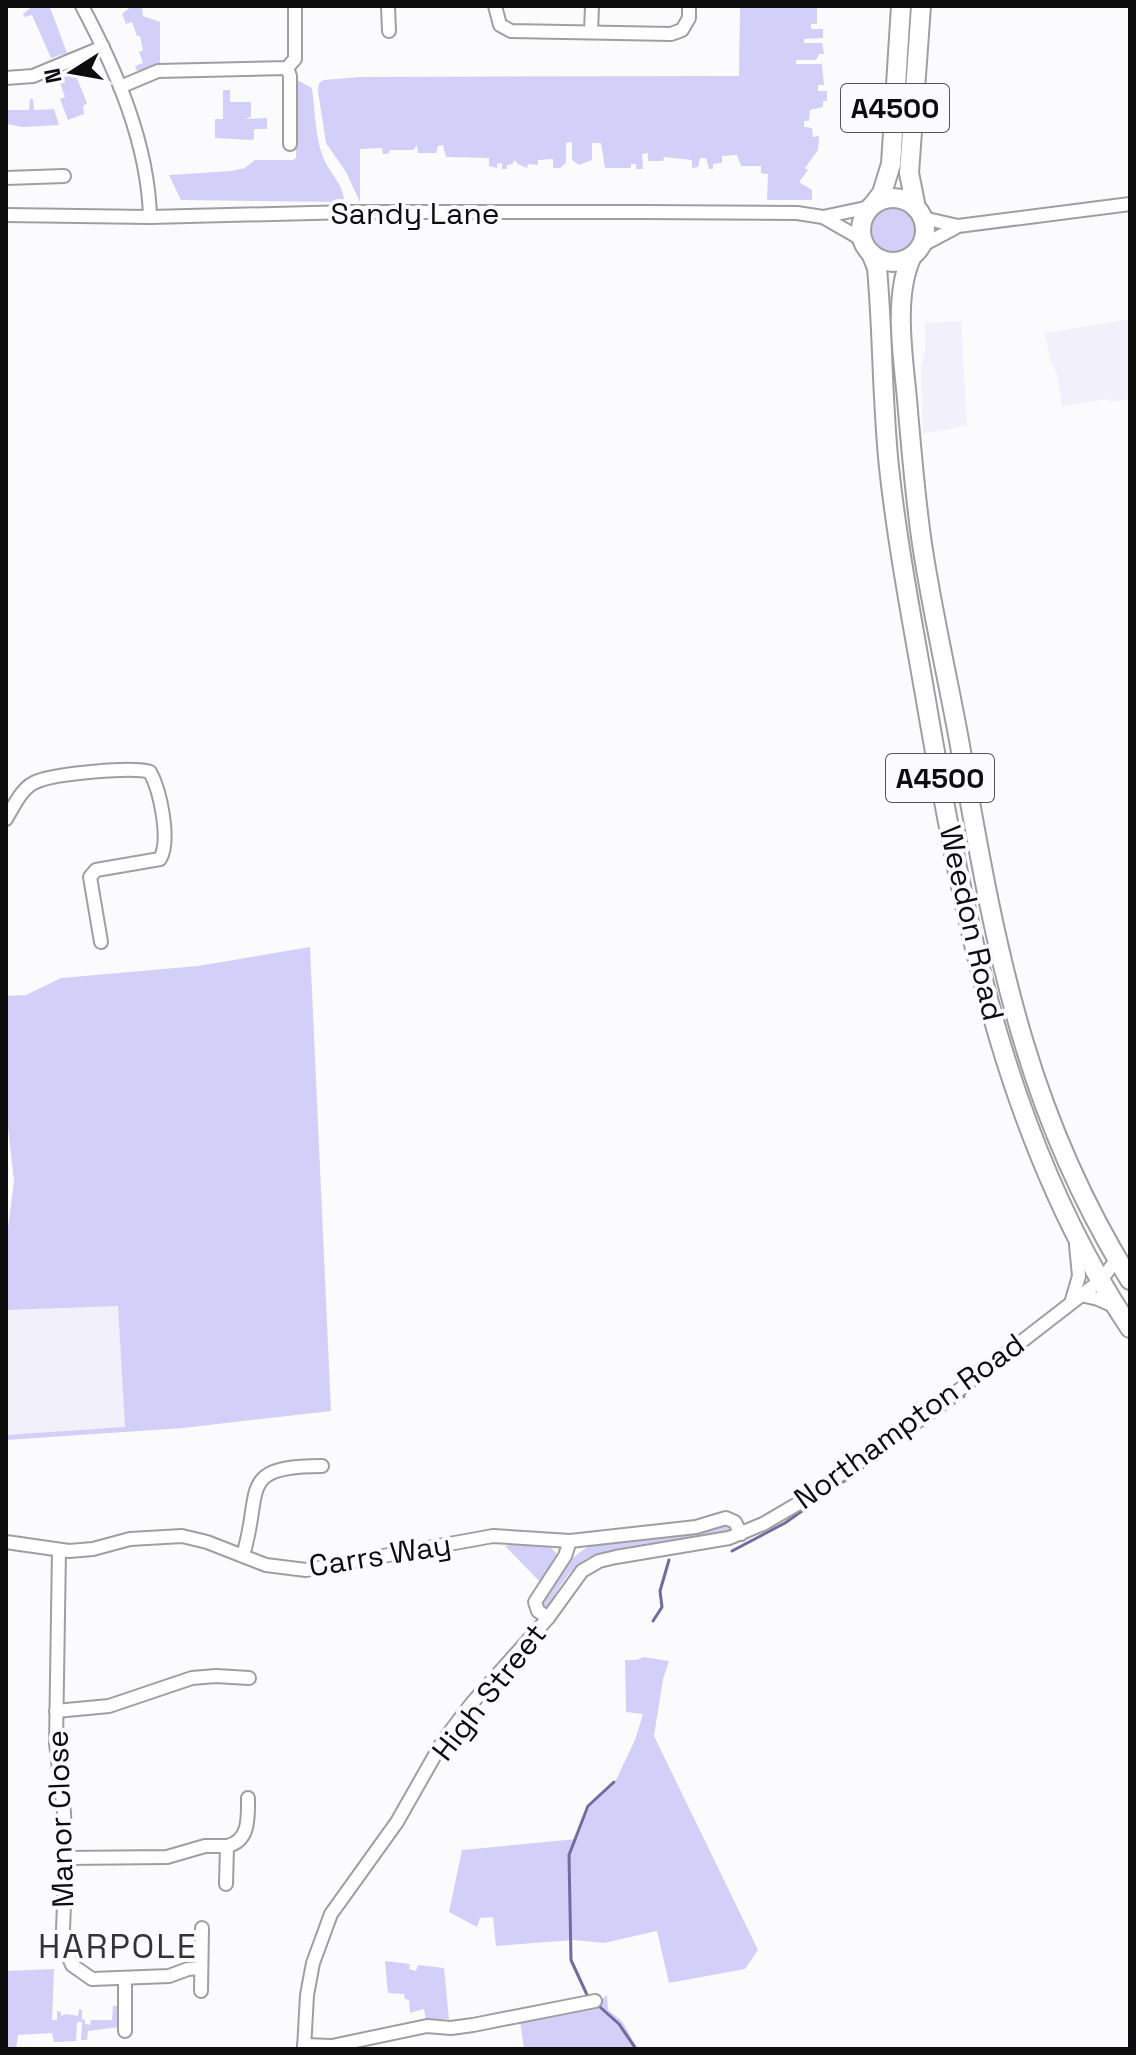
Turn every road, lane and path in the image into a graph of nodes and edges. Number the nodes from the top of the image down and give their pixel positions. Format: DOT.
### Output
graph roads {
  1 [pos="82,6"];
  2 [pos="295,6"];
  3 [pos="388,6"];
  4 [pos="495,6"];
  5 [pos="592,6"];
  6 [pos="689,6"];
  7 [pos="901,6"];
  8 [pos="921,6"];
  9 [pos="389,31"];
  10 [pos="591,32"];
  11 [pos="103,47"];
  12 [pos="287,68"];
  13 [pos="6,78"];
  14 [pos="120,87"];
  15 [pos="290,144"];
  16 [pos="64,176"];
  17 [pos="6,178"];
  18 [pos="1130,204"];
  19 [pos="871,206"];
  20 [pos="920,213"];
  21 [pos="6,215"];
  22 [pos="150,217"];
  23 [pos="823,217"];
  24 [pos="958,226"];
  25 [pos="868,249"];
  26 [pos="916,251"];
  27 [pos="6,819"];
  28 [pos="101,942"];
  29 [pos="1075,1232"];
  30 [pos="1117,1259"];
  31 [pos="1101,1280"];
  32 [pos="1130,1280"];
  33 [pos="1076,1298"];
  34 [pos="1116,1307"];
  35 [pos="1130,1328"];
  36 [pos="322,1466"];
  37 [pos="741,1534"];
  38 [pos="570,1541"];
  39 [pos="6,1542"];
  40 [pos="59,1550"];
  41 [pos="243,1555"];
  42 [pos="548,1618"];
  43 [pos="249,1678"];
  44 [pos="56,1711"];
  45 [pos="248,1798"];
  46 [pos="227,1846"];
  47 [pos="66,1858"];
  48 [pos="226,1884"];
  49 [pos="202,1928"];
  50 [pos="201,1968"];
  51 [pos="125,1979"];
  52 [pos="201,1991"];
  53 [pos="595,2001"];
  54 [pos="125,2031"];
  55 [pos="304,2047"];
  1 -- 11 [label="street"];
  2 -- 12 [label="street"];
  3 -- 9 [label="street"];
  4 -- 10 [label="street"];
  5 -- 10 [label="street"];
  6 -- 10 [label="street"];
  7 -- 19 [label="highway, A4500"];
  8 -- 20 [label="highway, A4500"];
  11 -- 13 [label="street"];
  11 -- 14 [label="street"];
  12 -- 14 [label="street"];
  12 -- 15 [label="street"];
  14 -- 22 [label="street"];
  16 -- 17 [label="street"];
  18 -- 24 [label="street"];
  19 -- 20 [label="highway"];
  19 -- 23 [label="street"];
  19 -- 25 [label="highway"];
  20 -- 24 [label="street"];
  20 -- 26 [label="highway"];
  21 -- 22 [label="street, Sandy Lane"];
  22 -- 23 [label="street, Sandy Lane"];
  23 -- 25 [label="street"];
  24 -- 26 [label="street"];
  25 -- 26 [label="highway"];
  25 -- 29 [label="highway, Weedon Road / A4500"];
  26 -- 30 [label="highway, Weedon Road / A4500"];
  27 -- 28 [label="street"];
  29 -- 31 [label="highway, Weedon Road / A4500"];
  29 -- 33 [label="street"];
  30 -- 31 [label="street, Northampton Road"];
  30 -- 32 [label="highway, Weedon Road / A4500"];
  31 -- 33 [label="street, Northampton Road"];
  31 -- 34 [label="highway, Weedon Road / A4500"];
  33 -- 34 [label="street"];
  33 -- 37 [label="street, Northampton Road"];
  34 -- 35 [label="highway, Weedon Road / A4500"];
  36 -- 41 [label="street"];
  37 -- 38 [label="street, Carrs Way"];
  37 -- 42 [label="street, High Street"];
  38 -- 41 [label="street, Carrs Way"];
  38 -- 42 [label="street"];
  39 -- 40 [label="street, Carrs Way"];
  40 -- 41 [label="street, Carrs Way"];
  40 -- 44 [label="street, Manor Close"];
  42 -- 55 [label="street, High Street"];
  43 -- 44 [label="street, Manor Close"];
  44 -- 47 [label="street, Manor Close"];
  45 -- 46 [label="street"];
  46 -- 47 [label="street"];
  46 -- 48 [label="street"];
  47 -- 51 [label="street, Manor Close"];
  49 -- 50 [label="street"];
  50 -- 51 [label="street, Manor Close"];
  50 -- 52 [label="street"];
  51 -- 54 [label="street"];
  53 -- 55 [label="street"];
}
